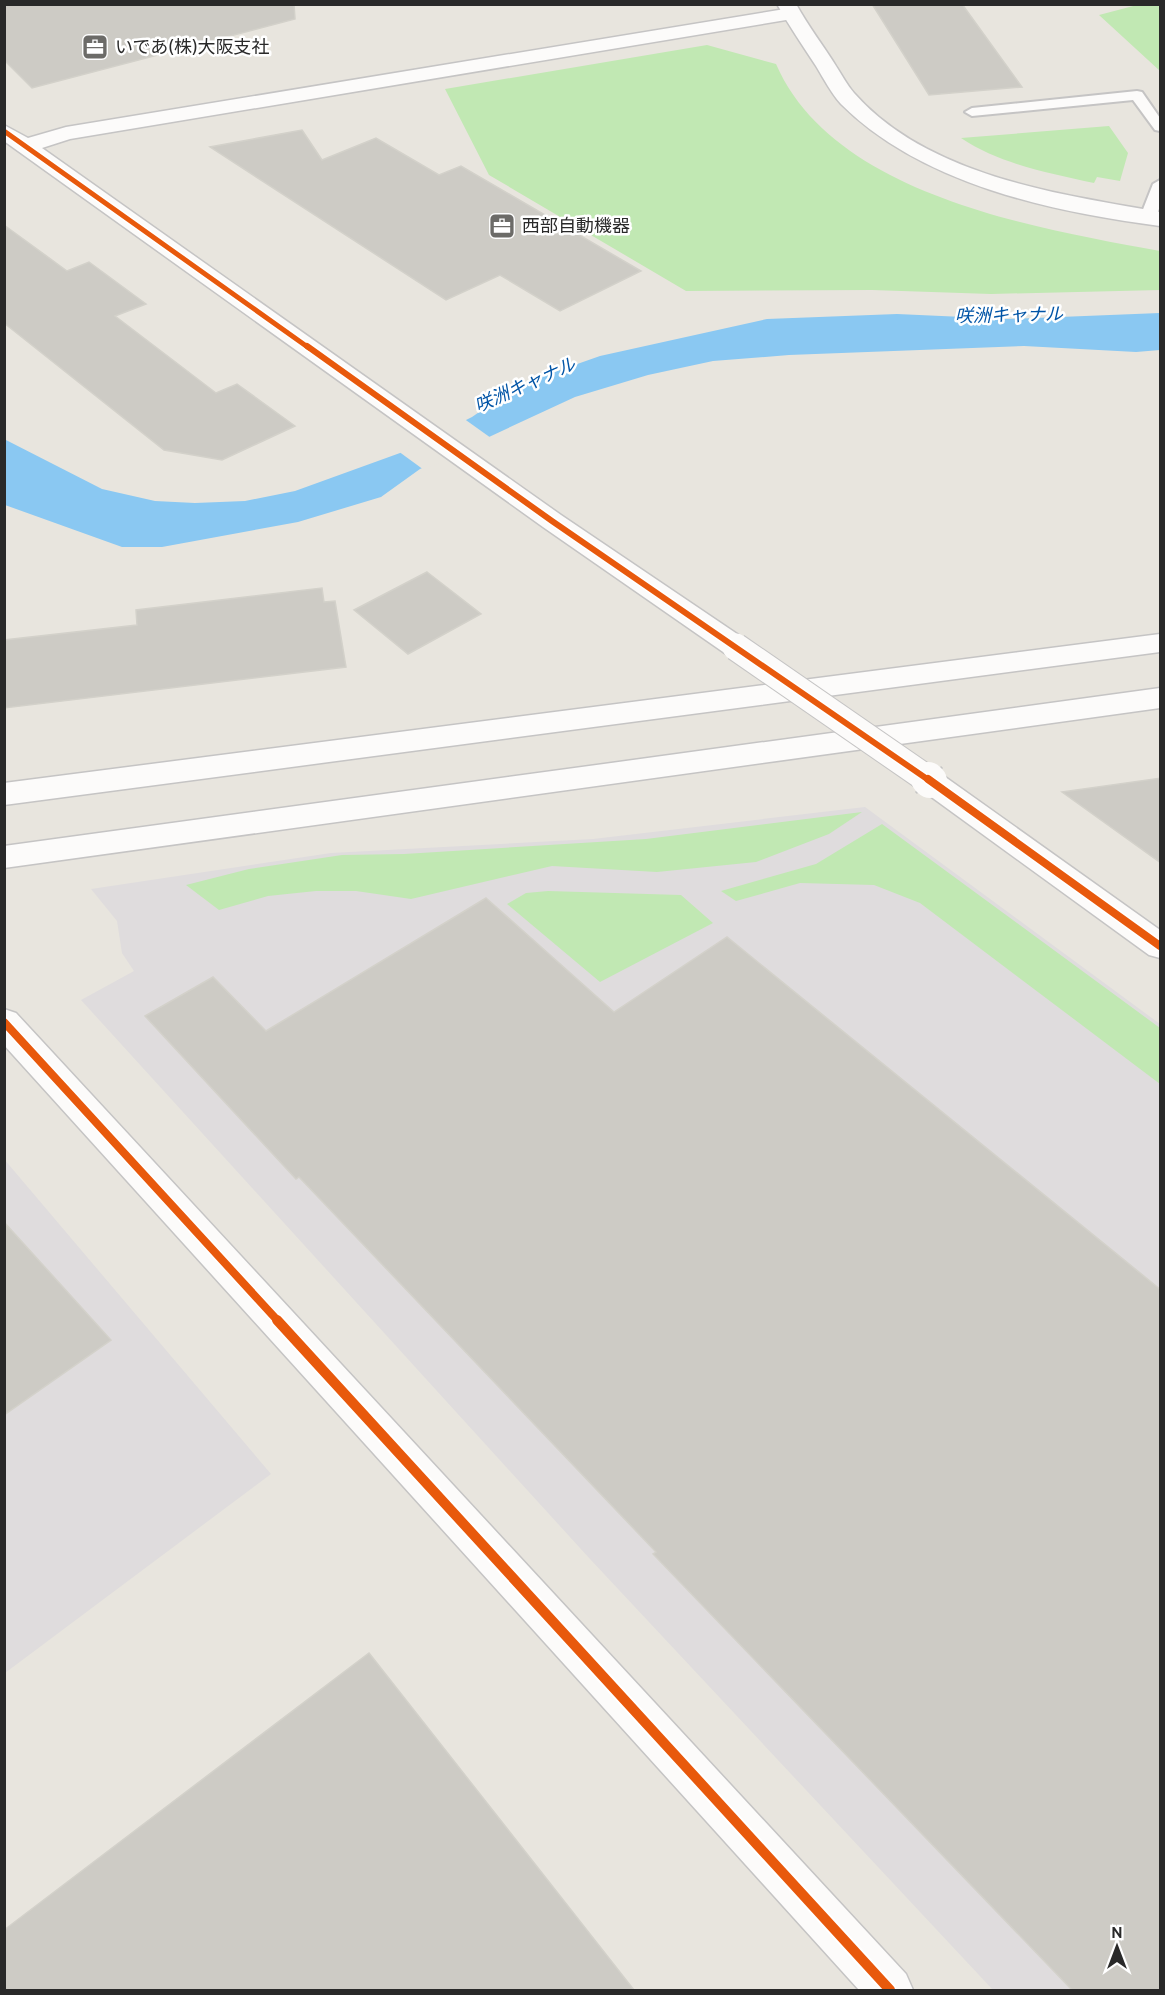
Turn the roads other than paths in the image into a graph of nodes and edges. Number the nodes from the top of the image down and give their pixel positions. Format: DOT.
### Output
graph roads {
  1 [pos="789,9"];
  2 [pos="972,112"];
  3 [pos="1161,127"];
  4 [pos="4,131"];
  5 [pos="26,146"];
  6 [pos="1161,183"];
  7 [pos="1154,218"];
  8 [pos="1161,643"];
  9 [pos="1161,698"];
  10 [pos="4,794"];
  11 [pos="4,857"];
  12 [pos="1161,946"];
  13 [pos="4,1022"];
  14 [pos="890,1990"];
  1 -- 5 [label="street"];
  1 -- 7 [label="street"];
  2 -- 3 [label="lane"];
  4 -- 5 [label="street"];
  5 -- 12 [label="street, bridge"];
  6 -- 7 [label="lane"];
  8 -- 10 [label="street"];
  9 -- 11 [label="street"];
  13 -- 14 [label="street"];
}
